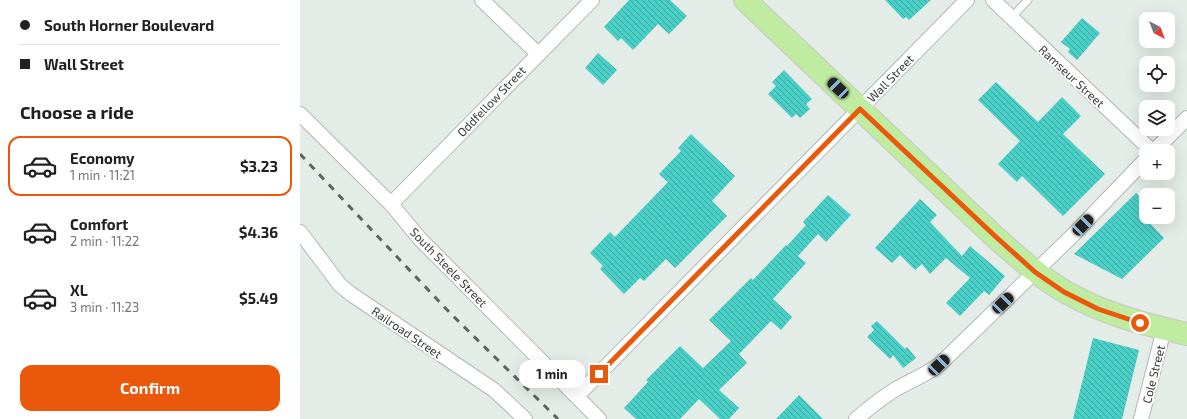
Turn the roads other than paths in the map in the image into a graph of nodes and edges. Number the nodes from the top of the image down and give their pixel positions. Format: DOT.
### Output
graph roads {
  1 [pos="482,0"];
  2 [pos="592,0"];
  3 [pos="745,0"];
  4 [pos="993,0"];
  5 [pos="1028,0"];
  6 [pos="961,2"];
  7 [pos="1011,18"];
  8 [pos="537,53"];
  9 [pos="860,109"];
  10 [pos="300,114"];
  11 [pos="1187,118"];
  12 [pos="1146,144"];
  13 [pos="1160,144"];
  14 [pos="1139,166"];
  15 [pos="390,204"];
  16 [pos="300,232"];
  17 [pos="1035,272"];
  18 [pos="1164,329"];
  19 [pos="1187,334"];
  20 [pos="577,396"];
  21 [pos="525,419"];
  22 [pos="599,419"];
  23 [pos="856,419"];
  24 [pos="1141,419"];
  1 -- 8 [label="street"];
  2 -- 8 [label="street, Oddfellow Street"];
  3 -- 9 [label="main road"];
  4 -- 7 [label="street, Ramseur Street"];
  5 -- 7 [label="lane"];
  6 -- 9 [label="street, Wall Street"];
  7 -- 12 [label="street, Ramseur Street"];
  8 -- 15 [label="street, Oddfellow Street"];
  9 -- 17 [label="main road"];
  9 -- 20 [label="street, Wall Street"];
  10 -- 15 [label="street, South Steele Street"];
  11 -- 13 [label="street"];
  14 -- 17 [label="street"];
  15 -- 20 [label="street, South Steele Street"];
  16 -- 21 [label="street, Railroad Street"];
  17 -- 18 [label="main road"];
  17 -- 23 [label="street"];
  18 -- 19 [label="main road"];
  18 -- 24 [label="street, Cole Street"];
  20 -- 22 [label="street, South Steele Street"];
}
